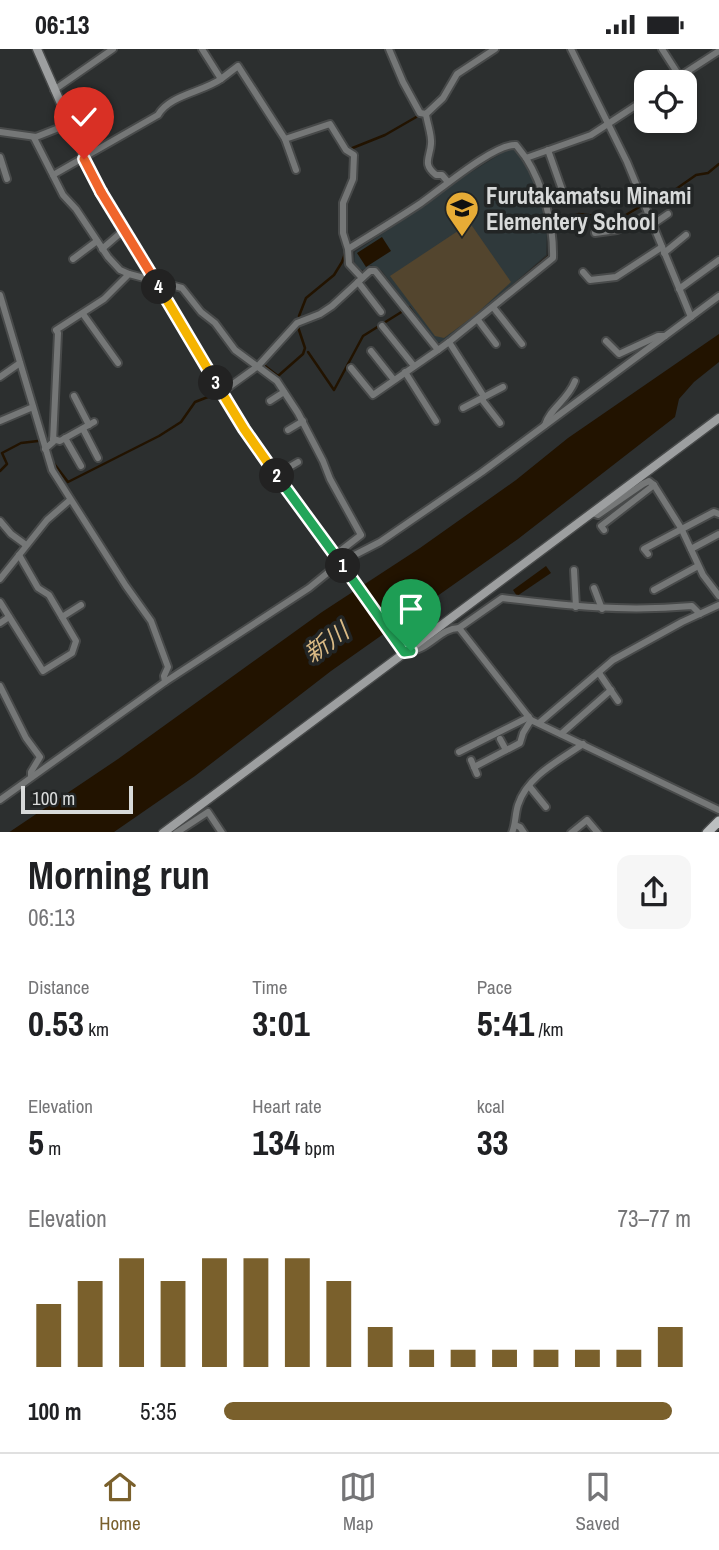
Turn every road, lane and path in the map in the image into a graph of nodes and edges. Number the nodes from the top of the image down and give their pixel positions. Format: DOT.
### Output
graph roads {
  1 [pos="37,49"];
  2 [pos="113,49"];
  3 [pos="202,49"];
  4 [pos="389,49"];
  5 [pos="478,49"];
  6 [pos="495,49"];
  7 [pos="571,49"];
  8 [pos="662,49"];
  9 [pos="719,51"];
  10 [pos="483,58"];
  11 [pos="676,70"];
  12 [pos="690,70"];
  13 [pos="221,79"];
  14 [pos="54,90"];
  15 [pos="634,107"];
  16 [pos="426,114"];
  17 [pos="69,124"];
  18 [pos="608,125"];
  19 [pos="0,132"];
  20 [pos="34,138"];
  21 [pos="285,139"];
  22 [pos="548,150"];
  23 [pos="0,157"];
  24 [pos="526,158"];
  25 [pos="84,159"];
  26 [pos="296,170"];
  27 [pos="53,175"];
  28 [pos="6,179"];
  29 [pos="448,182"];
  30 [pos="565,198"];
  31 [pos="668,214"];
  32 [pos="647,215"];
  33 [pos="652,225"];
  34 [pos="124,230"];
  35 [pos="595,233"];
  36 [pos="686,235"];
  37 [pos="97,241"];
  38 [pos="102,249"];
  39 [pos="348,249"];
  40 [pos="663,250"];
  41 [pos="73,260"];
  42 [pos="719,261"];
  43 [pos="583,272"];
  44 [pos="129,274"];
  45 [pos="360,280"];
  46 [pos="156,281"];
  47 [pos="679,289"];
  48 [pos="0,295"];
  49 [pos="719,296"];
  50 [pos="493,307"];
  51 [pos="381,311"];
  52 [pos="83,314"];
  53 [pos="691,317"];
  54 [pos="478,320"];
  55 [pos="382,326"];
  56 [pos="665,336"];
  57 [pos="606,341"];
  58 [pos="449,342"];
  59 [pos="496,344"];
  60 [pos="522,344"];
  61 [pos="438,350"];
  62 [pos="371,351"];
  63 [pos="20,363"];
  64 [pos="118,363"];
  65 [pos="258,366"];
  66 [pos="414,366"];
  67 [pos="351,368"];
  68 [pos="405,372"];
  69 [pos="0,377"];
  70 [pos="394,380"];
  71 [pos="575,381"];
  72 [pos="503,387"];
  73 [pos="222,392"];
  74 [pos="284,392"];
  75 [pos="74,396"];
  76 [pos="483,398"];
  77 [pos="270,401"];
  78 [pos="33,407"];
  79 [pos="463,408"];
  80 [pos="719,418"];
  81 [pos="0,421"];
  82 [pos="303,421"];
  83 [pos="436,421"];
  84 [pos="500,423"];
  85 [pos="89,425"];
  86 [pos="719,426"];
  87 [pos="544,427"];
  88 [pos="706,428"];
  89 [pos="288,430"];
  90 [pos="65,438"];
  91 [pos="53,439"];
  92 [pos="45,449"];
  93 [pos="98,458"];
  94 [pos="298,462"];
  95 [pos="81,466"];
  96 [pos="276,475"];
  97 [pos="654,485"];
  98 [pos="70,500"];
  99 [pos="593,513"];
  100 [pos="719,514"];
  101 [pos="0,522"];
  102 [pos="681,528"];
  103 [pos="604,530"];
  104 [pos="719,534"];
  105 [pos="26,545"];
  106 [pos="691,549"];
  107 [pos="648,554"];
  108 [pos="19,555"];
  109 [pos="338,559"];
  110 [pos="698,566"];
  111 [pos="574,570"];
  112 [pos="0,579"];
  113 [pos="594,588"];
  114 [pos="654,590"];
  115 [pos="719,596"];
  116 [pos="0,602"];
  117 [pos="81,605"];
  118 [pos="719,605"];
  119 [pos="576,607"];
  120 [pos="602,609"];
  121 [pos="700,614"];
  122 [pos="9,617"];
  123 [pos="62,617"];
  124 [pos="0,623"];
  125 [pos="458,628"];
  126 [pos="403,651"];
  127 [pos="598,673"];
  128 [pos="165,682"];
  129 [pos="0,686"];
  130 [pos="611,690"];
  131 [pos="618,701"];
  132 [pos="8,702"];
  133 [pos="0,705"];
  134 [pos="533,720"];
  135 [pos="561,734"];
  136 [pos="500,739"];
  137 [pos="583,744"];
  138 [pos="506,751"];
  139 [pos="459,752"];
  140 [pos="474,767"];
  141 [pos="32,777"];
  142 [pos="529,786"];
  143 [pos="0,800"];
  144 [pos="546,807"];
  145 [pos="719,810"];
  146 [pos="719,821"];
  147 [pos="515,825"];
  148 [pos="163,832"];
  149 [pos="176,832"];
  150 [pos="222,832"];
  151 [pos="512,832"];
  152 [pos="524,832"];
  153 [pos="571,832"];
  154 [pos="598,832"];
  155 [pos="707,832"];
  1 -- 14 [label="street"];
  2 -- 14 [label="street"];
  3 -- 13 [label="street"];
  4 -- 16 [label="street"];
  5 -- 10 [label="street"];
  6 -- 10 [label="street"];
  7 -- 18 [label="street"];
  8 -- 11 [label="street"];
  9 -- 12 [label="street"];
  10 -- 16 [label="street"];
  13 -- 21 [label="street"];
  13 -- 25 [label="street"];
  14 -- 17 [label="street"];
  15 -- 18 [label="street"];
  16 -- 29 [label="street"];
  17 -- 20 [label="street"];
  17 -- 25 [label="street"];
  18 -- 22 [label="street"];
  18 -- 32 [label="street"];
  19 -- 20 [label="street"];
  20 -- 27 [label="street"];
  21 -- 26 [label="street"];
  21 -- 39 [label="street"];
  22 -- 24 [label="street"];
  22 -- 30 [label="street"];
  23 -- 28 [label="street"];
  24 -- 29 [label="street"];
  24 -- 50 [label="street"];
  25 -- 27 [label="street"];
  25 -- 34 [label="street"];
  27 -- 37 [label="street"];
  29 -- 39 [label="street"];
  31 -- 33 [label="street"];
  32 -- 33 [label="street"];
  32 -- 35 [label="street"];
  33 -- 40 [label="street"];
  34 -- 38 [label="street"];
  34 -- 46 [label="street"];
  36 -- 40 [label="street"];
  37 -- 38 [label="street"];
  37 -- 41 [label="street"];
  38 -- 44 [label="street"];
  39 -- 45 [label="street"];
  40 -- 43 [label="street"];
  40 -- 47 [label="street"];
  42 -- 47 [label="street"];
  44 -- 46 [label="street"];
  44 -- 52 [label="street"];
  45 -- 51 [label="street"];
  45 -- 61 [label="street"];
  45 -- 65 [label="street"];
  46 -- 65 [label="street"];
  46 -- 73 [label="street"];
  47 -- 53 [label="street"];
  48 -- 63 [label="street"];
  49 -- 53 [label="street"];
  50 -- 54 [label="street"];
  50 -- 60 [label="street"];
  52 -- 64 [label="street"];
  52 -- 91 [label="street"];
  53 -- 56 [label="street"];
  54 -- 58 [label="street"];
  54 -- 59 [label="street"];
  55 -- 66 [label="street"];
  56 -- 57 [label="street"];
  56 -- 87 [label="street"];
  58 -- 61 [label="street"];
  58 -- 76 [label="street"];
  61 -- 66 [label="street"];
  62 -- 70 [label="street"];
  63 -- 69 [label="street"];
  63 -- 78 [label="street"];
  65 -- 73 [label="street"];
  65 -- 74 [label="street"];
  66 -- 68 [label="street"];
  67 -- 70 [label="street"];
  68 -- 70 [label="street"];
  68 -- 83 [label="street"];
  71 -- 87 [label="street"];
  72 -- 76 [label="street"];
  73 -- 96 [label="street"];
  74 -- 77 [label="street"];
  74 -- 82 [label="street"];
  75 -- 85 [label="street"];
  76 -- 79 [label="street"];
  76 -- 84 [label="street"];
  78 -- 81 [label="street"];
  78 -- 92 [label="street"];
  80 -- 88 [label="street"];
  82 -- 89 [label="street"];
  82 -- 109 [label="street"];
  85 -- 90 [label="street"];
  85 -- 93 [label="street"];
  86 -- 88 [label="street"];
  87 -- 109 [label="street"];
  88 -- 99 [label="street"];
  90 -- 91 [label="street"];
  90 -- 95 [label="street"];
  91 -- 92 [label="street"];
  92 -- 98 [label="street"];
  94 -- 96 [label="street"];
  96 -- 109 [label="street"];
  97 -- 99 [label="street"];
  97 -- 102 [label="street"];
  97 -- 103 [label="street"];
  98 -- 105 [label="street"];
  98 -- 128 [label="street"];
  99 -- 126 [label="street"];
  100 -- 102 [label="street"];
  101 -- 105 [label="street"];
  102 -- 106 [label="street"];
  102 -- 107 [label="street"];
  104 -- 106 [label="street"];
  105 -- 108 [label="street"];
  106 -- 110 [label="street"];
  108 -- 112 [label="street"];
  108 -- 123 [label="street"];
  109 -- 126 [label="street"];
  109 -- 128 [label="street"];
  110 -- 114 [label="street"];
  110 -- 115 [label="street"];
  111 -- 119 [label="street"];
  113 -- 120 [label="street"];
  116 -- 122 [label="street"];
  117 -- 123 [label="street"];
  118 -- 121 [label="street"];
  119 -- 120 [label="street"];
  119 -- 125 [label="street"];
  120 -- 121 [label="street"];
  121 -- 127 [label="street"];
  122 -- 123 [label="street"];
  122 -- 124 [label="street"];
  125 -- 126 [label="street"];
  125 -- 134 [label="street"];
  126 -- 148 [label="street"];
  127 -- 130 [label="street"];
  127 -- 134 [label="street"];
  128 -- 141 [label="street"];
  129 -- 132 [label="street"];
  130 -- 131 [label="street"];
  130 -- 135 [label="street"];
  132 -- 133 [label="street"];
  132 -- 141 [label="street"];
  134 -- 135 [label="street"];
  134 -- 138 [label="street"];
  134 -- 139 [label="street"];
  135 -- 137 [label="street"];
  136 -- 138 [label="street"];
  137 -- 142 [label="street"];
  137 -- 145 [label="street"];
  138 -- 140 [label="street"];
  141 -- 143 [label="street"];
  142 -- 144 [label="street"];
  142 -- 147 [label="street"];
  146 -- 155 [label="main road"];
  147 -- 151 [label="street"];
  147 -- 152 [label="street"];
  149 -- 150 [label="street"];
  153 -- 154 [label="street"];
}
